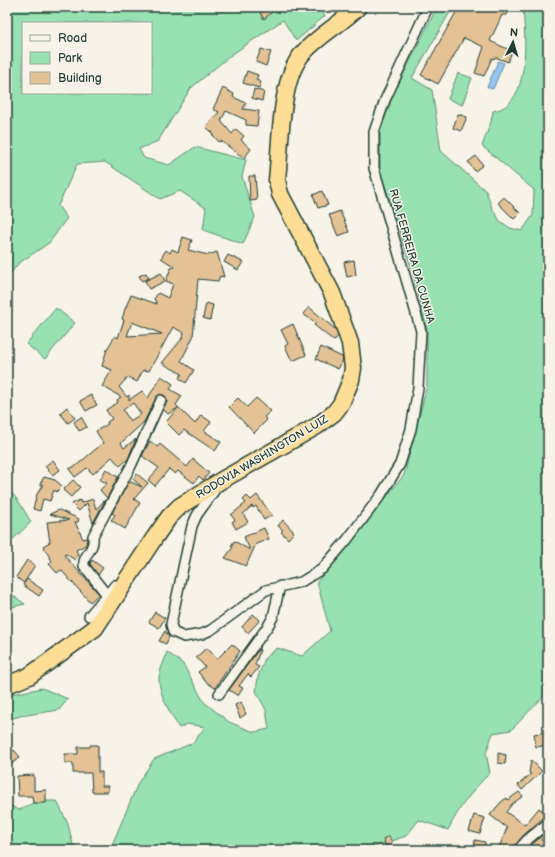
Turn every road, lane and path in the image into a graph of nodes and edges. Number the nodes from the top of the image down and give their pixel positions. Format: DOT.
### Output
graph roads {
  1 [pos="358,7"];
  2 [pos="428,7"];
  3 [pos="161,400"];
  4 [pos="266,451"];
  5 [pos="222,480"];
  6 [pos="123,580"];
  7 [pos="280,586"];
  8 [pos="107,595"];
  9 [pos="89,616"];
  10 [pos="7,685"];
  11 [pos="219,694"];
  12 [pos="548,823"];
  13 [pos="518,850"];
  1 -- 4 [label="highway, RODOVIA WASHINGTON LUIZ"];
  2 -- 7 [label="street, RUA FERREIRA DA CUNHA"];
  3 -- 8 [label="street"];
  4 -- 5 [label="highway, RODOVIA WASHINGTON LUIZ"];
  4 -- 6 [label="street"];
  5 -- 6 [label="highway, RODOVIA WASHINGTON LUIZ"];
  5 -- 7 [label="street, RUA FERREIRA DA CUNHA"];
  6 -- 8 [label="street"];
  6 -- 10 [label="highway, RODOVIA WASHINGTON LUIZ"];
  7 -- 11 [label="street"];
  8 -- 9 [label="street"];
  12 -- 13 [label="street"];
}
